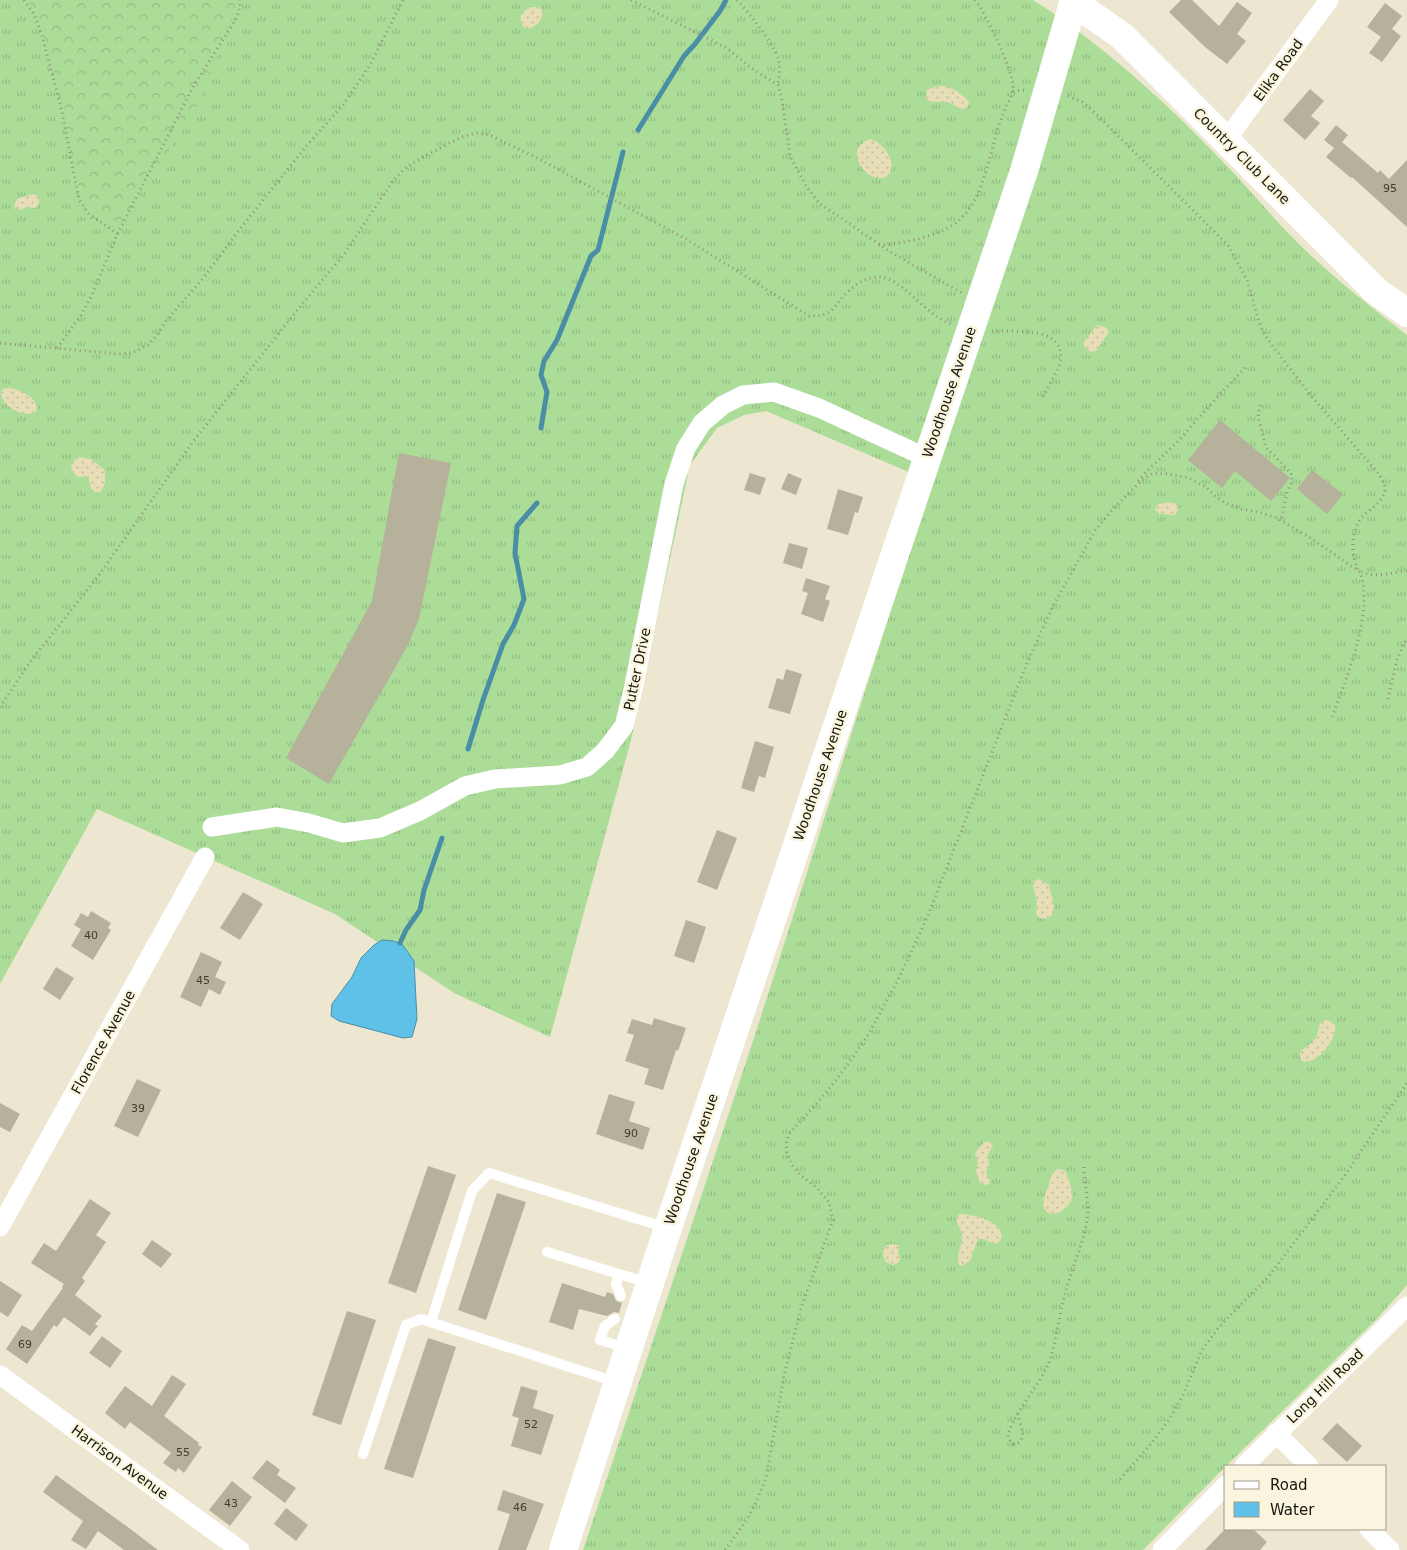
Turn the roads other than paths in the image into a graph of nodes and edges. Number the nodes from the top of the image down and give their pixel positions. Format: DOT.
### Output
graph roads {
  1 [pos="1329,0"];
  2 [pos="1073,1"];
  3 [pos="1226,140"];
  4 [pos="1407,313"];
  5 [pos="926,458"];
  6 [pos="212,827"];
  7 [pos="206,857"];
  8 [pos="0,1228"];
  9 [pos="668,1228"];
  10 [pos="547,1252"];
  11 [pos="617,1279"];
  12 [pos="650,1283"];
  13 [pos="608,1292"];
  14 [pos="621,1296"];
  15 [pos="1407,1306"];
  16 [pos="602,1315"];
  17 [pos="615,1319"];
  18 [pos="431,1322"];
  19 [pos="605,1326"];
  20 [pos="628,1349"];
  21 [pos="0,1375"];
  22 [pos="617,1383"];
  23 [pos="1276,1433"];
  24 [pos="363,1454"];
  25 [pos="1245,1465"];
  26 [pos="1308,1465"];
  27 [pos="1224,1487"];
  28 [pos="1370,1530"];
  29 [pos="240,1550"];
  30 [pos="563,1550"];
  31 [pos="1162,1550"];
  32 [pos="1390,1550"];
  1 -- 3 [label="street, Elika Road"];
  2 -- 3 [label="main road, Country Club Lane"];
  2 -- 5 [label="main road, Woodhouse Avenue"];
  3 -- 4 [label="main road, Country Club Lane"];
  5 -- 6 [label="street, Putter Drive"];
  5 -- 9 [label="main road, Woodhouse Avenue"];
  7 -- 8 [label="street, Florence Avenue"];
  9 -- 12 [label="main road, Woodhouse Avenue"];
  9 -- 18 [label="lane"];
  10 -- 11 [label="lane"];
  11 -- 12 [label="lane"];
  11 -- 13 [label="lane"];
  11 -- 14 [label="lane"];
  12 -- 20 [label="main road, Woodhouse Avenue"];
  15 -- 23 [label="street, Long Hill Road"];
  16 -- 19 [label="lane"];
  17 -- 19 [label="lane"];
  18 -- 22 [label="lane"];
  18 -- 24 [label="lane"];
  19 -- 20 [label="lane"];
  20 -- 22 [label="main road, Woodhouse Avenue"];
  21 -- 29 [label="street, Harrison Avenue"];
  22 -- 30 [label="main road, Woodhouse Avenue"];
  23 -- 25 [label="street, Long Hill Road"];
  23 -- 26 [label="street"];
  27 -- 31 [label="street"];
  28 -- 32 [label="street"];
}
